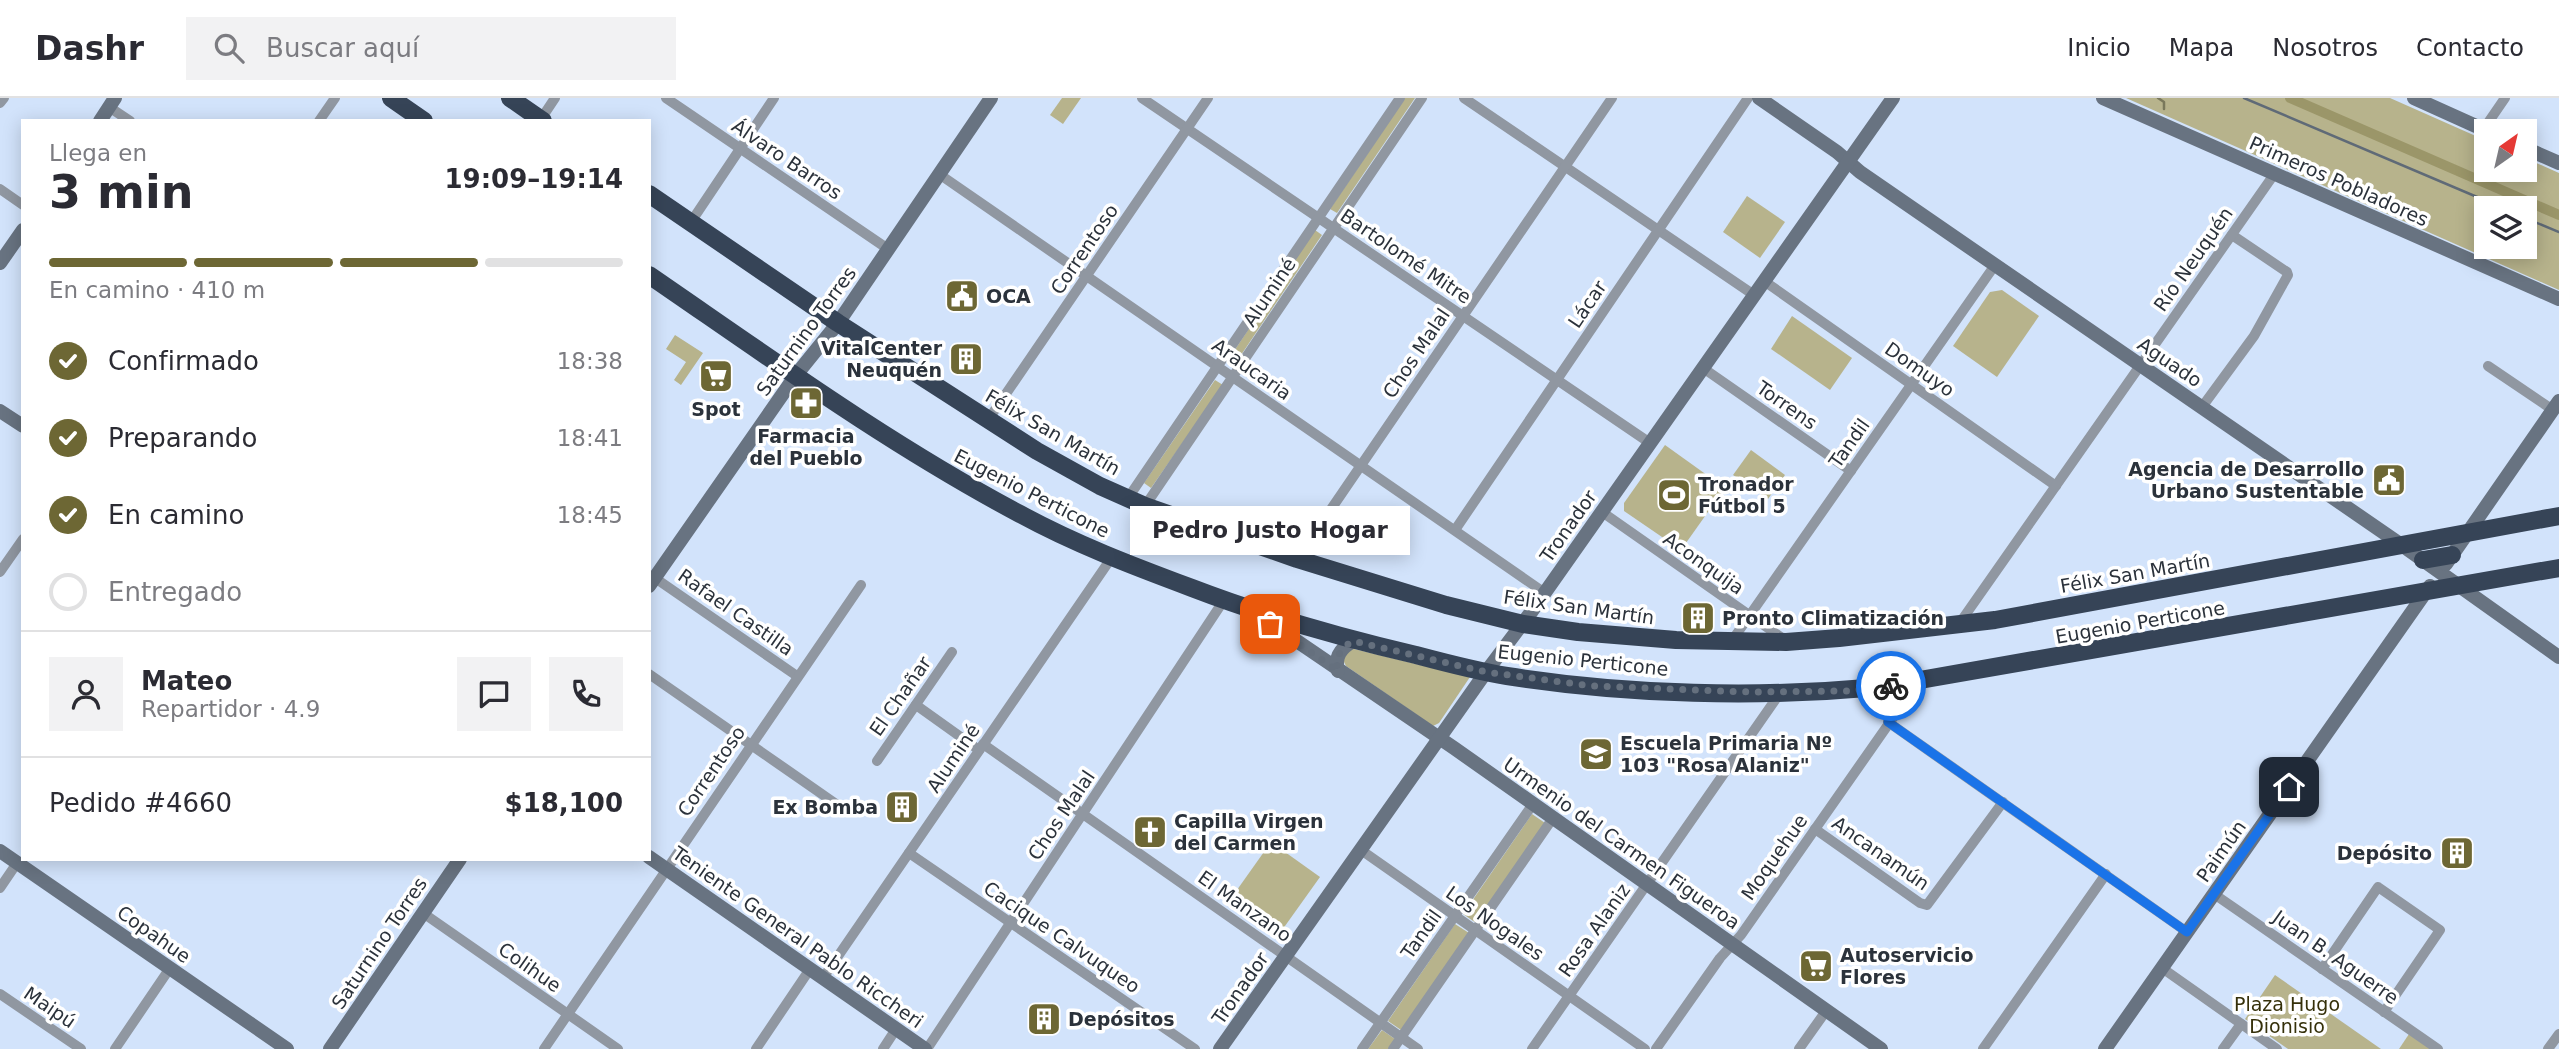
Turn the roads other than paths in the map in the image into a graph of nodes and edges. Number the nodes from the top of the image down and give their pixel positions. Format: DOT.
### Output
graph roads {
  1 [pos="4,98"];
  2 [pos="335,98"];
  3 [pos="391,98"];
  4 [pos="510,98"];
  5 [pos="555,98"];
  6 [pos="667,98"];
  7 [pos="774,98"];
  8 [pos="1142,98"];
  9 [pos="1208,98"];
  10 [pos="1400,98"];
  11 [pos="1422,98"];
  12 [pos="1464,98"];
  13 [pos="1612,98"];
  14 [pos="1748,98"];
  15 [pos="1759,98"];
  16 [pos="1893,98"];
  17 [pos="2103,98"];
  18 [pos="2414,98"];
  19 [pos="2505,98"];
  20 [pos="989,99"];
  21 [pos="112,102"];
  22 [pos="0,103"];
  23 [pos="101,119"];
  24 [pos="128,119"];
  25 [pos="320,119"];
  26 [pos="421,119"];
  27 [pos="541,119"];
  28 [pos="543,119"];
  29 [pos="2492,119"];
  30 [pos="2474,126"];
  31 [pos="1187,129"];
  32 [pos="740,148"];
  33 [pos="2538,154"];
  34 [pos="1849,161"];
  35 [pos="2559,163"];
  36 [pos="1565,167"];
  37 [pos="2274,173"];
  38 [pos="939,174"];
  39 [pos="0,189"];
  40 [pos="651,195"];
  41 [pos="21,204"];
  42 [pos="1319,218"];
  43 [pos="691,222"];
  44 [pos="1334,228"];
  45 [pos="1658,230"];
  46 [pos="21,233"];
  47 [pos="2232,235"];
  48 [pos="888,249"];
  49 [pos="0,263"];
  50 [pos="1996,265"];
  51 [pos="651,276"];
  52 [pos="1086,276"];
  53 [pos="1764,281"];
  54 [pos="1754,295"];
  55 [pos="2559,299"];
  56 [pos="1463,316"];
  57 [pos="838,323"];
  58 [pos="2141,365"];
  59 [pos="2488,366"];
  60 [pos="1217,367"];
  61 [pos="1703,368"];
  62 [pos="796,375"];
  63 [pos="1233,377"];
  64 [pos="1557,379"];
  65 [pos="1911,384"];
  66 [pos="2556,406"];
  67 [pos="2202,407"];
  68 [pos="0,411"];
  69 [pos="988,420"];
  70 [pos="21,425"];
  71 [pos="1650,443"];
  72 [pos="1361,466"];
  73 [pos="1851,471"];
  74 [pos="2056,486"];
  75 [pos="1128,498"];
  76 [pos="1146,506"];
  77 [pos="1602,512"];
  78 [pos="2559,516"];
  79 [pos="1455,530"];
  80 [pos="2467,534"];
  81 [pos="21,542"];
  82 [pos="2403,546"];
  83 [pos="2452,555"];
  84 [pos="1112,557"];
  85 [pos="1297,559"];
  86 [pos="2423,560"];
  87 [pos="2559,568"];
  88 [pos="0,572"];
  89 [pos="2440,572"];
  90 [pos="652,582"];
  91 [pos="861,584"];
  92 [pos="2460,587"];
  93 [pos="1545,593"];
  94 [pos="2426,593"];
  95 [pos="1224,600"];
  96 [pos="1250,609"];
  97 [pos="1749,615"];
  98 [pos="1523,624"];
  99 [pos="1959,625"];
  100 [pos="1353,641"];
  101 [pos="1730,642"];
  102 [pos="1786,642"];
  103 [pos="952,652"];
  104 [pos="2559,657"];
  105 [pos="1338,671"];
  106 [pos="1486,672"];
  107 [pos="651,675"];
  108 [pos="797,676"];
  109 [pos="1917,682"];
  110 [pos="1780,692"];
  111 [pos="916,705"];
  112 [pos="1888,722"];
  113 [pos="1439,739"];
  114 [pos="750,744"];
  115 [pos="981,747"];
  116 [pos="877,761"];
  117 [pos="2003,803"];
  118 [pos="1533,804"];
  119 [pos="839,806"];
  120 [pos="1083,814"];
  121 [pos="1553,818"];
  122 [pos="1815,829"];
  123 [pos="1361,850"];
  124 [pos="0,851"];
  125 [pos="909,853"];
  126 [pos="651,858"];
  127 [pos="459,861"];
  128 [pos="17,863"];
  129 [pos="666,869"];
  130 [pos="2105,874"];
  131 [pos="1647,884"];
  132 [pos="0,888"];
  133 [pos="2214,894"];
  134 [pos="423,913"];
  135 [pos="1455,916"];
  136 [pos="1010,923"];
  137 [pos="1475,930"];
  138 [pos="2187,932"];
  139 [pos="1732,944"];
  140 [pos="1286,956"];
  141 [pos="170,968"];
  142 [pos="2162,968"];
  143 [pos="810,969"];
  144 [pos="2322,969"];
  145 [pos="823,978"];
  146 [pos="0,994"];
  147 [pos="1569,996"];
  148 [pos="1826,1011"];
  149 [pos="2384,1012"];
  150 [pos="568,1014"];
  151 [pos="1381,1023"];
  152 [pos="2241,1024"];
  153 [pos="896,1029"];
  154 [pos="2559,1034"];
  155 [pos="1401,1037"];
  156 [pos="81,1049"];
  157 [pos="115,1049"];
  158 [pos="287,1049"];
  159 [pos="330,1049"];
  160 [pos="544,1049"];
  161 [pos="618,1049"];
  162 [pos="756,1049"];
  163 [pos="883,1049"];
  164 [pos="926,1049"];
  165 [pos="1195,1049"];
  166 [pos="1220,1049"];
  167 [pos="1362,1049"];
  168 [pos="1393,1049"];
  169 [pos="1418,1049"];
  170 [pos="1532,1049"];
  171 [pos="1644,1049"];
  172 [pos="1656,1049"];
  173 [pos="1799,1049"];
  174 [pos="1881,1049"];
  175 [pos="1983,1049"];
  176 [pos="2105,1049"];
  177 [pos="2223,1049"];
  178 [pos="2277,1049"];
  179 [pos="2438,1049"];
  180 [pos="2549,1049"];
  1 -- 22 [label="street"];
  2 -- 25 [label="street"];
  3 -- 26 [label="highway"];
  4 -- 27 [label="highway"];
  5 -- 28 [label="street"];
  6 -- 32 [label="street, Álvaro Barros"];
  7 -- 32 [label="street"];
  8 -- 31 [label="street, Bartolomé Mitre"];
  9 -- 31 [label="street, Correntoso"];
  10 -- 42 [label="street, Aluminé"];
  11 -- 44 [label="street, Aluminé"];
  12 -- 36 [label="street"];
  13 -- 36 [label="street, Chos Malal"];
  14 -- 45 [label="street, Lácar"];
  15 -- 34 [label="street, Aguado"];
  16 -- 34 [label="street, Tronador"];
  17 -- 37 [label="street, Primeros Pobladores"];
  18 -- 30 [label="street"];
  19 -- 29 [label="street"];
  20 -- 38 [label="street, Saturnino Torres"];
  21 -- 23 [label="street"];
  21 -- 24 [label="street"];
  31 -- 42 [label="street, Bartolomé Mitre"];
  31 -- 52 [label="street, Correntoso"];
  32 -- 43 [label="street"];
  32 -- 48 [label="street, Álvaro Barros"];
  33 -- 35 [label="street"];
  34 -- 50 [label="street, Aguado"];
  34 -- 53 [label="street, Tronador"];
  36 -- 45 [label="street"];
  36 -- 56 [label="street, Chos Malal"];
  37 -- 47 [label="street, Río Neuquén"];
  37 -- 55 [label="street, Primeros Pobladores"];
  38 -- 48 [label="street, Saturnino Torres"];
  38 -- 52 [label="street, Araucaria"];
  39 -- 41 [label="street"];
  40 -- 43 [label="highway, Félix San Martín"];
  42 -- 44 [label="street, Bartolomé Mitre"];
  42 -- 60 [label="street, Aluminé"];
  43 -- 57 [label="highway, Félix San Martín"];
  44 -- 56 [label="street, Bartolomé Mitre"];
  44 -- 63 [label="street, Aluminé"];
  45 -- 54 [label="street"];
  45 -- 64 [label="street, Lácar"];
  46 -- 49 [label="street"];
  47 -- 58 [label="street, Río Neuquén"];
  47 -- 67 [label="street"];
  48 -- 57 [label="street, Saturnino Torres"];
  50 -- 58 [label="street, Aguado"];
  50 -- 65 [label="street, Tandil"];
  51 -- 62 [label="highway, Eugenio Perticone"];
  52 -- 60 [label="street, Araucaria"];
  52 -- 69 [label="street, Correntoso"];
  53 -- 54 [label="street, Tronador"];
  53 -- 65 [label="street, Domuyo"];
  54 -- 61 [label="street, Tronador"];
  56 -- 64 [label="street, Bartolomé Mitre"];
  56 -- 72 [label="street, Chos Malal"];
  57 -- 62 [label="street, Saturnino Torres"];
  57 -- 69 [label="highway, Félix San Martín"];
  58 -- 67 [label="street, Aguado"];
  58 -- 74 [label="street"];
  59 -- 66 [label="street"];
  60 -- 63 [label="street, Araucaria"];
  60 -- 75 [label="street, Aluminé"];
  61 -- 71 [label="street, Tronador"];
  61 -- 73 [label="street, Torrens"];
  62 -- 84 [label="highway, Eugenio Perticone"];
  62 -- 90 [label="street, Saturnino Torres"];
  63 -- 72 [label="street, Araucaria"];
  63 -- 76 [label="street, Aluminé"];
  64 -- 71 [label="street, Bartolomé Mitre"];
  64 -- 79 [label="street, Lácar"];
  65 -- 73 [label="street, Tandil"];
  65 -- 74 [label="street, Domuyo"];
  66 -- 80 [label="street, Paimún"];
  67 -- 82 [label="street, Aguado"];
  68 -- 70 [label="street"];
  69 -- 75 [label="highway, Félix San Martín"];
  71 -- 77 [label="street, Tronador"];
  72 -- 79 [label="street, Araucaria"];
  72 -- 85 [label="street, Chos Malal"];
  73 -- 97 [label="street, Tandil"];
  74 -- 99 [label="street"];
  75 -- 76 [label="highway, Félix San Martín"];
  76 -- 85 [label="highway, Félix San Martín"];
  77 -- 93 [label="street, Tronador"];
  77 -- 97 [label="street, Aconquija"];
  78 -- 80 [label="highway, Félix San Martín"];
  79 -- 93 [label="street, Araucaria"];
  80 -- 82 [label="highway, Félix San Martín"];
  80 -- 83 [label="street, Paimún"];
  81 -- 88 [label="street"];
  82 -- 86 [label="street, Aguado"];
  82 -- 99 [label="highway, Félix San Martín"];
  83 -- 86 [label="highway"];
  83 -- 89 [label="street, Paimún"];
  84 -- 95 [label="highway, Eugenio Perticone"];
  84 -- 115 [label="street, Aluminé"];
  85 -- 98 [label="highway, Félix San Martín"];
  86 -- 89 [label="street, Aguado"];
  87 -- 92 [label="highway, Eugenio Perticone"];
  89 -- 92 [label="street, Aguado"];
  89 -- 94 [label="street, Paimún"];
  90 -- 108 [label="street, Rafael Castilla"];
  91 -- 108 [label="street, Correntoso"];
  92 -- 94 [label="highway, Eugenio Perticone"];
  92 -- 104 [label="street, Aguado"];
  93 -- 98 [label="street, Tronador"];
  94 -- 109 [label="highway, Eugenio Perticone"];
  94 -- 133 [label="street, Paimún"];
  95 -- 96 [label="highway, Eugenio Perticone"];
  95 -- 120 [label="street, Chos Malal"];
  96 -- 100 [label="highway, Eugenio Perticone"];
  96 -- 105 [label="street, Urmenio del Carmen Figueroa"];
  97 -- 101 [label="street, Tandil"];
  97 -- 102 [label="street, Aconquija"];
  98 -- 101 [label="highway, Félix San Martín"];
  98 -- 106 [label="street, Tronador"];
  99 -- 102 [label="highway, Félix San Martín"];
  100 -- 105 [label="street"];
  100 -- 106 [label="highway, Eugenio Perticone"];
  101 -- 102 [label="highway, Félix San Martín"];
  103 -- 111 [label="street, El Chañar"];
  105 -- 113 [label="street, Urmenio del Carmen Figueroa"];
  106 -- 110 [label="highway, Eugenio Perticone"];
  106 -- 113 [label="street, Tronador"];
  107 -- 114 [label="street"];
  108 -- 114 [label="street, Correntoso"];
  109 -- 110 [label="highway, Eugenio Perticone"];
  109 -- 112 [label="street, Moquehue"];
  110 -- 131 [label="street, Rosa Alaniz"];
  111 -- 115 [label="street, El Manzano"];
  111 -- 116 [label="street, El Chañar"];
  112 -- 117 [label="street"];
  112 -- 122 [label="street, Moquehue"];
  113 -- 118 [label="street, Urmenio del Carmen Figueroa"];
  113 -- 123 [label="street, Tronador"];
  114 -- 119 [label="street"];
  114 -- 129 [label="street, Correntoso"];
  115 -- 120 [label="street, El Manzano"];
  115 -- 125 [label="street, Aluminé"];
  117 -- 122 [label="street, Ancanamún"];
  117 -- 130 [label="street"];
  118 -- 121 [label="street, Urmenio del Carmen Figueroa"];
  118 -- 135 [label="street, Tandil"];
  120 -- 136 [label="street, Chos Malal"];
  120 -- 140 [label="street, El Manzano"];
  121 -- 131 [label="street, Urmenio del Carmen Figueroa"];
  121 -- 137 [label="street"];
  122 -- 139 [label="street, Moquehue"];
  123 -- 135 [label="street, Los Nogales"];
  123 -- 140 [label="street, Tronador"];
  124 -- 128 [label="street, Copahue"];
  125 -- 136 [label="street, Cacique Calvuqueo"];
  125 -- 145 [label="street, Aluminé"];
  126 -- 129 [label="street, Teniente General Pablo Riccheri"];
  127 -- 134 [label="street, Saturnino Torres"];
  128 -- 132 [label="street"];
  128 -- 141 [label="street, Copahue"];
  129 -- 143 [label="street, Teniente General Pablo Riccheri"];
  129 -- 150 [label="street, Correntoso"];
  130 -- 138 [label="street"];
  130 -- 175 [label="street"];
  131 -- 139 [label="street, Urmenio del Carmen Figueroa"];
  131 -- 147 [label="street, Rosa Alaniz"];
  133 -- 138 [label="street, Paimún"];
  133 -- 144 [label="street, Juan B. Aguerre"];
  134 -- 150 [label="street, Colihue"];
  134 -- 159 [label="street, Saturnino Torres"];
  135 -- 137 [label="street, Los Nogales"];
  135 -- 151 [label="street, Tandil"];
  136 -- 164 [label="street, Chos Malal"];
  136 -- 165 [label="street, Cacique Calvuqueo"];
  137 -- 147 [label="street, Los Nogales"];
  137 -- 155 [label="street"];
  138 -- 142 [label="street, Paimún"];
  139 -- 148 [label="street, Urmenio del Carmen Figueroa"];
  139 -- 172 [label="street, Moquehue"];
  140 -- 151 [label="street, El Manzano"];
  140 -- 166 [label="street, Tronador"];
  141 -- 157 [label="street"];
  141 -- 158 [label="street, Copahue"];
  142 -- 152 [label="street"];
  142 -- 176 [label="street, Paimún"];
  143 -- 145 [label="street, Teniente General Pablo Riccheri"];
  143 -- 162 [label="street"];
  144 -- 149 [label="street, Juan B. Aguerre"];
  144 -- 149 [label="street"];
  145 -- 153 [label="street, Teniente General Pablo Riccheri"];
  146 -- 156 [label="street, Maipú"];
  147 -- 170 [label="street, Rosa Alaniz"];
  147 -- 171 [label="street, Los Nogales"];
  148 -- 173 [label="street"];
  148 -- 174 [label="street, Urmenio del Carmen Figueroa"];
  149 -- 179 [label="street, Juan B. Aguerre"];
  150 -- 160 [label="street, Correntoso"];
  150 -- 161 [label="street, Colihue"];
  151 -- 155 [label="street, El Manzano"];
  151 -- 167 [label="street, Tandil"];
  152 -- 177 [label="street"];
  152 -- 178 [label="street"];
  153 -- 163 [label="street"];
  153 -- 164 [label="street, Teniente General Pablo Riccheri"];
  154 -- 180 [label="street"];
  155 -- 168 [label="street"];
  155 -- 169 [label="street, El Manzano"];
}
